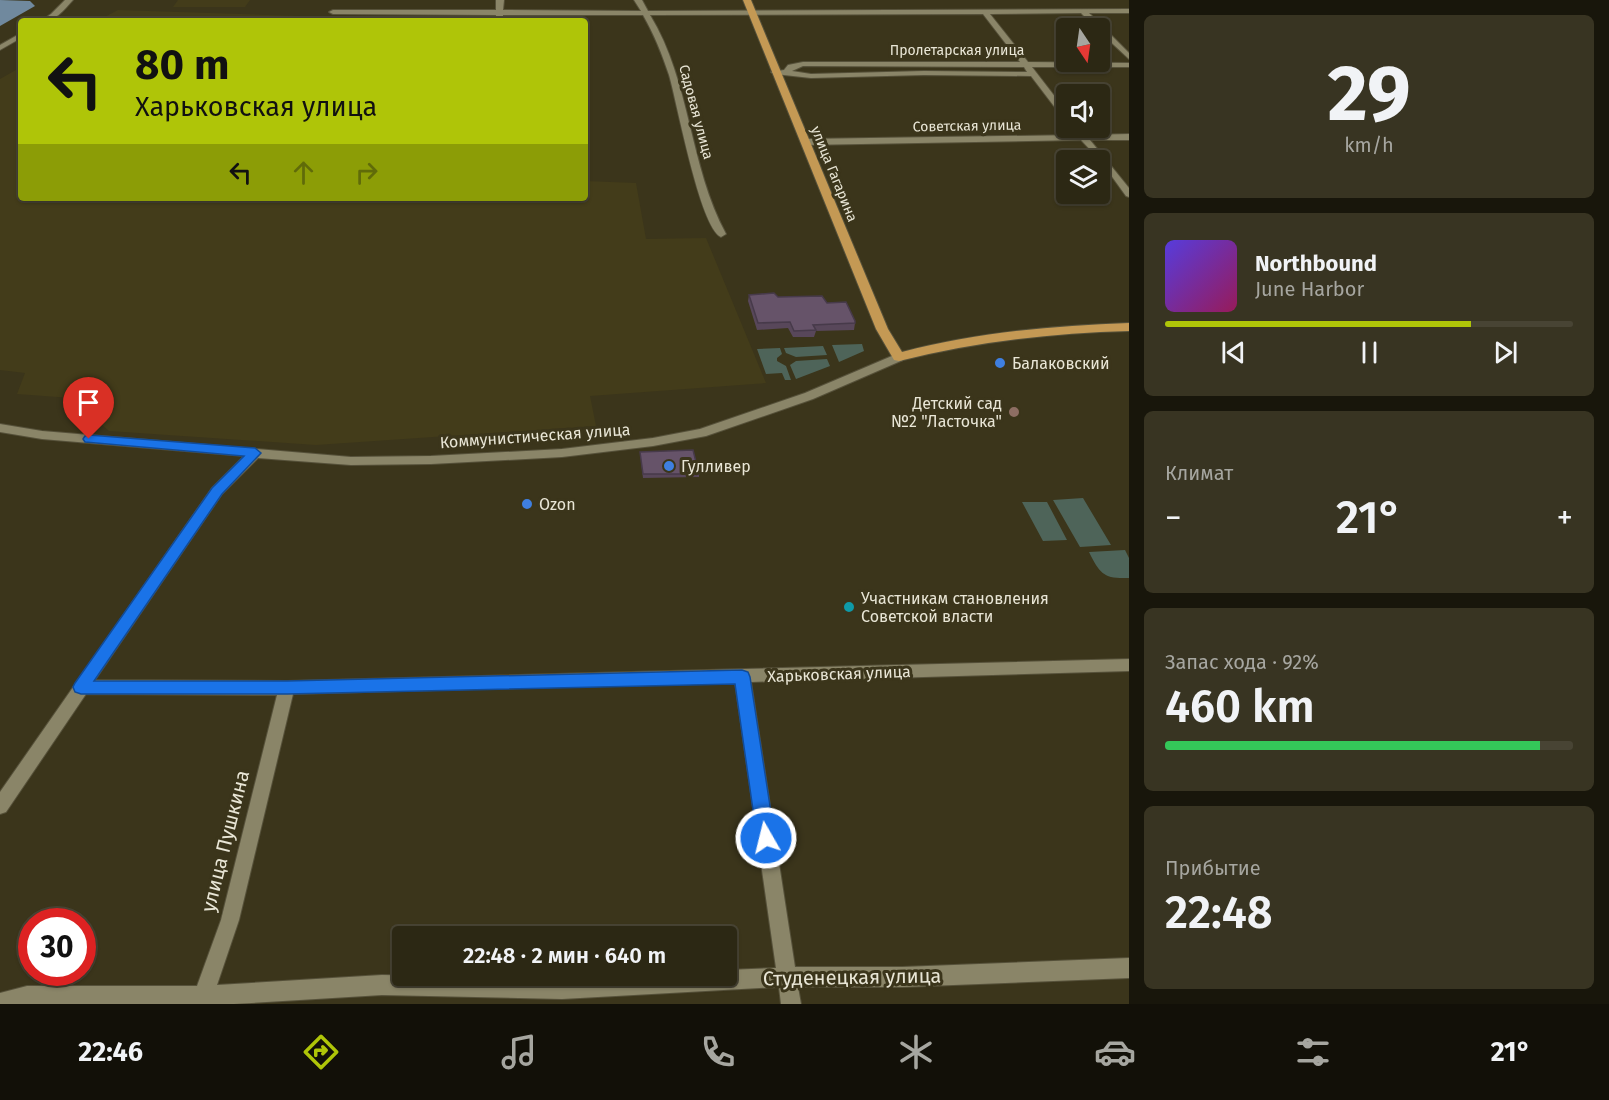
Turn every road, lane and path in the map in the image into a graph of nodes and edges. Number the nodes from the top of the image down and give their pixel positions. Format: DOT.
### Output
graph roads {
  1 [pos="69,0"];
  2 [pos="500,0"];
  3 [pos="638,0"];
  4 [pos="747,0"];
  5 [pos="984,11"];
  6 [pos="1083,11"];
  7 [pos="1129,11"];
  8 [pos="333,12"];
  9 [pos="643,12"];
  10 [pos="752,13"];
  11 [pos="499,17"];
  12 [pos="48,18"];
  13 [pos="18,37"];
  14 [pos="0,48"];
  15 [pos="1129,57"];
  16 [pos="1026,64"];
  17 [pos="1129,65"];
  18 [pos="781,72"];
  19 [pos="1034,74"];
  20 [pos="1056,103"];
  21 [pos="1110,137"];
  22 [pos="1129,137"];
  23 [pos="1084,138"];
  24 [pos="805,142"];
  25 [pos="1129,194"];
  26 [pos="721,234"];
  27 [pos="1129,327"];
  28 [pos="899,357"];
  29 [pos="0,428"];
  30 [pos="255,453"];
  31 [pos="1129,665"];
  32 [pos="742,677"];
  33 [pos="81,687"];
  34 [pos="287,688"];
  35 [pos="0,806"];
  36 [pos="1129,968"];
  37 [pos="786,976"];
  38 [pos="202,1000"];
  39 [pos="0,1003"];
  40 [pos="791,1004"];
  1 -- 12 [label="street"];
  2 -- 11 [label="street"];
  3 -- 9 [label="street, Садовая улица"];
  4 -- 10 [label="main road, улица Гагарина"];
  5 -- 6 [label="street"];
  5 -- 10 [label="street"];
  5 -- 16 [label="street"];
  6 -- 7 [label="street"];
  6 -- 15 [label="street"];
  8 -- 11 [label="street"];
  9 -- 10 [label="street"];
  9 -- 11 [label="street"];
  9 -- 26 [label="street, Садовая улица"];
  10 -- 18 [label="main road, улица Гагарина"];
  13 -- 14 [label="street"];
  16 -- 17 [label="street, Пролетарская улица"];
  16 -- 18 [label="street, Пролетарская улица"];
  16 -- 19 [label="street"];
  18 -- 19 [label="street, Пролетарская улица"];
  18 -- 24 [label="main road, улица Гагарина"];
  19 -- 20 [label="street"];
  21 -- 22 [label="street, Советская улица"];
  23 -- 24 [label="street, Советская улица"];
  23 -- 25 [label="street"];
  24 -- 28 [label="main road, улица Гагарина"];
  27 -- 28 [label="main road, Коммунистическая улица"];
  28 -- 30 [label="street, Коммунистическая улица"];
  29 -- 30 [label="street, Коммунистическая улица"];
  30 -- 33 [label="street"];
  31 -- 32 [label="street, Харьковская улица"];
  32 -- 34 [label="street, Харьковская улица"];
  32 -- 37 [label="street"];
  33 -- 34 [label="street, Харьковская улица"];
  33 -- 35 [label="street"];
  34 -- 38 [label="street, улица Пушкина"];
  36 -- 37 [label="street, Студенецкая улица"];
  37 -- 38 [label="street, Студенецкая улица"];
  37 -- 40 [label="street"];
  38 -- 39 [label="street, Студенецкая улица"];
}
